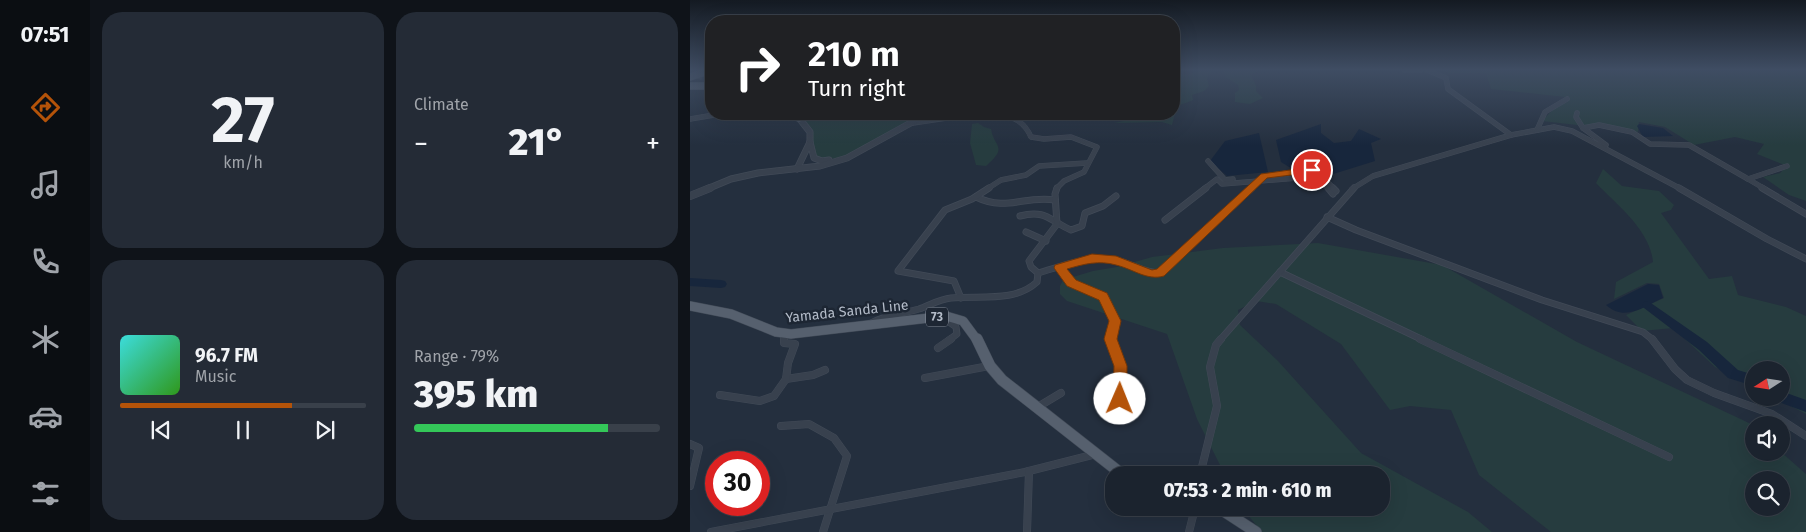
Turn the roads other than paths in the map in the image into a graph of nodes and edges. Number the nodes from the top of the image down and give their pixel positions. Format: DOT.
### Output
graph roads {
  1 [pos="1456,95"];
  2 [pos="1567,99"];
  3 [pos="1577,113"];
  4 [pos="705,116"];
  5 [pos="690,119"];
  6 [pos="800,120"];
  7 [pos="917,120"];
  8 [pos="935,120"];
  9 [pos="1015,120"];
  10 [pos="910,124"];
  11 [pos="1583,128"];
  12 [pos="1537,130"];
  13 [pos="1511,135"];
  14 [pos="810,142"];
  15 [pos="877,143"];
  16 [pos="1208,161"];
  17 [pos="1636,164"];
  18 [pos="1086,165"];
  19 [pos="1787,166"];
  20 [pos="797,168"];
  21 [pos="1073,168"];
  22 [pos="1312,170"];
  23 [pos="1331,176"];
  24 [pos="1263,178"];
  25 [pos="1748,179"];
  26 [pos="690,196"];
  27 [pos="1116,196"];
  28 [pos="976,197"];
  29 [pos="1055,200"];
  30 [pos="1806,214"];
  31 [pos="1020,216"];
  32 [pos="1327,217"];
  33 [pos="1165,220"];
  34 [pos="1057,224"];
  35 [pos="1026,232"];
  36 [pos="1046,241"];
  37 [pos="1806,259"];
  38 [pos="1059,268"];
  39 [pos="1280,272"];
  40 [pos="1038,273"];
  41 [pos="961,298"];
  42 [pos="690,306"];
  43 [pos="946,316"];
  44 [pos="872,323"];
  45 [pos="784,334"];
  46 [pos="938,348"];
  47 [pos="989,366"];
  48 [pos="824,370"];
  49 [pos="925,378"];
  50 [pos="786,379"];
  51 [pos="1061,393"];
  52 [pos="720,395"];
  53 [pos="1114,406"];
  54 [pos="1036,408"];
  55 [pos="781,426"];
  56 [pos="1806,436"];
  57 [pos="690,444"];
  58 [pos="1096,454"];
  59 [pos="1670,457"];
  60 [pos="1111,466"];
  61 [pos="1202,466"];
  62 [pos="1029,471"];
  63 [pos="690,486"];
  64 [pos="830,509"];
  65 [pos="1193,516"];
  66 [pos="1231,516"];
  67 [pos="711,532"];
  68 [pos="824,532"];
  69 [pos="1027,532"];
  70 [pos="1189,532"];
  71 [pos="1256,532"];
  1 -- 13 [label="street"];
  2 -- 12 [label="street"];
  3 -- 11 [label="street"];
  4 -- 5 [label="street"];
  6 -- 14 [label="street"];
  7 -- 10 [label="street"];
  8 -- 10 [label="street"];
  9 -- 18 [label="street"];
  10 -- 15 [label="street"];
  11 -- 17 [label="street"];
  11 -- 25 [label="street"];
  12 -- 13 [label="street"];
  12 -- 17 [label="street"];
  13 -- 32 [label="street"];
  14 -- 15 [label="street"];
  14 -- 20 [label="street"];
  15 -- 20 [label="street"];
  16 -- 24 [label="street"];
  17 -- 37 [label="street"];
  18 -- 21 [label="street"];
  18 -- 28 [label="street"];
  18 -- 29 [label="street"];
  19 -- 25 [label="street"];
  20 -- 26 [label="street"];
  22 -- 23 [label="street"];
  22 -- 24 [label="street"];
  22 -- 24 [label="street"];
  24 -- 33 [label="street"];
  24 -- 38 [label="street"];
  25 -- 30 [label="street"];
  27 -- 34 [label="street"];
  28 -- 29 [label="street"];
  28 -- 41 [label="street"];
  29 -- 34 [label="street"];
  31 -- 34 [label="street"];
  32 -- 39 [label="street"];
  32 -- 56 [label="street"];
  34 -- 36 [label="street"];
  35 -- 36 [label="street"];
  36 -- 40 [label="street"];
  38 -- 40 [label="street"];
  38 -- 53 [label="street"];
  39 -- 59 [label="street"];
  39 -- 61 [label="street"];
  40 -- 41 [label="street"];
  41 -- 44 [label="street"];
  42 -- 45 [label="main road, Yamada Sanda Line / 73"];
  43 -- 44 [label="main road, Yamada Sanda Line / 73"];
  43 -- 46 [label="street"];
  43 -- 47 [label="main road, Yamada Sanda Line / 73"];
  44 -- 45 [label="main road, Yamada Sanda Line / 73"];
  45 -- 50 [label="street"];
  47 -- 49 [label="street"];
  47 -- 54 [label="main road, Yamada Sanda Line / 73"];
  48 -- 50 [label="street"];
  50 -- 52 [label="street"];
  51 -- 54 [label="street"];
  54 -- 58 [label="main road, Yamada Sanda Line / 73"];
  55 -- 64 [label="street"];
  57 -- 63 [label="street"];
  58 -- 60 [label="main road, Yamada Sanda Line / 73"];
  58 -- 62 [label="street"];
  62 -- 64 [label="street"];
  62 -- 69 [label="street"];
  64 -- 67 [label="street"];
  64 -- 68 [label="street"];
  65 -- 70 [label="street"];
  66 -- 71 [label="main road"];
}
